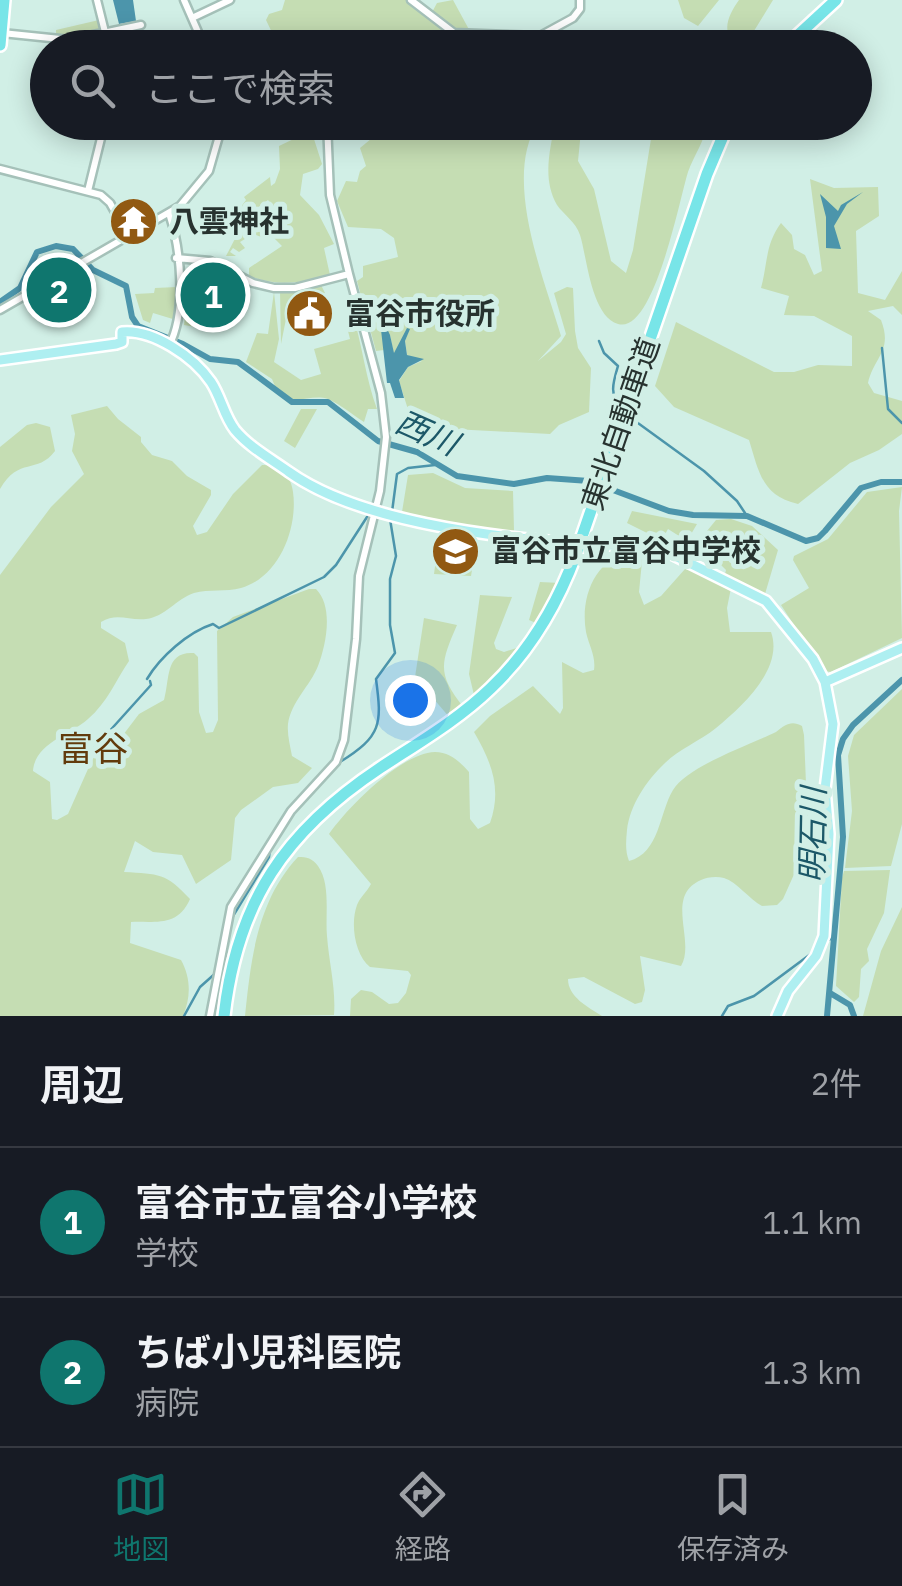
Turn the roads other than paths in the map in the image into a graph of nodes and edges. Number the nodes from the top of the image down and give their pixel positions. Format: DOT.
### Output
graph roads {
  1 [pos="98,0"];
  2 [pos="184,0"];
  3 [pos="230,0"];
  4 [pos="411,0"];
  5 [pos="580,0"];
  6 [pos="832,0"];
  7 [pos="1,1"];
  8 [pos="192,18"];
  9 [pos="142,24"];
  10 [pos="105,30"];
  11 [pos="118,30"];
  12 [pos="197,30"];
  13 [pos="450,30"];
  14 [pos="551,30"];
  15 [pos="800,30"];
  16 [pos="1,40"];
  17 [pos="30,40"];
  18 [pos="101,140"];
  19 [pos="219,140"];
  20 [pos="328,140"];
  21 [pos="724,140"];
  22 [pos="0,169"];
  23 [pos="88,191"];
  24 [pos="169,213"];
  25 [pos="129,237"];
  26 [pos="176,258"];
  27 [pos="349,274"];
  28 [pos="0,310"];
  29 [pos="171,342"];
  30 [pos="0,360"];
  31 [pos="375,514"];
  32 [pos="574,543"];
  33 [pos="589,545"];
  34 [pos="902,648"];
  35 [pos="825,682"];
  36 [pos="210,1016"];
  37 [pos="226,1016"];
  38 [pos="778,1016"];
  1 -- 10 [label="street"];
  2 -- 8 [label="street"];
  3 -- 8 [label="street"];
  4 -- 13 [label="street"];
  5 -- 14 [label="street"];
  6 -- 15 [label="highway"];
  7 -- 16 [label="highway"];
  8 -- 12 [label="street"];
  9 -- 11 [label="street"];
  16 -- 17 [label="street"];
  18 -- 23 [label="street"];
  19 -- 24 [label="street"];
  20 -- 27 [label="street"];
  21 -- 37 [label="highway, 東北自動車道"];
  22 -- 23 [label="street"];
  23 -- 25 [label="street"];
  24 -- 25 [label="street"];
  24 -- 26 [label="street"];
  25 -- 28 [label="street"];
  26 -- 27 [label="street"];
  26 -- 29 [label="street"];
  27 -- 31 [label="street"];
  29 -- 30 [label="main road"];
  29 -- 31 [label="main road"];
  31 -- 32 [label="main road"];
  31 -- 36 [label="street"];
  33 -- 35 [label="main road"];
  34 -- 35 [label="main road"];
  35 -- 38 [label="main road"];
}
